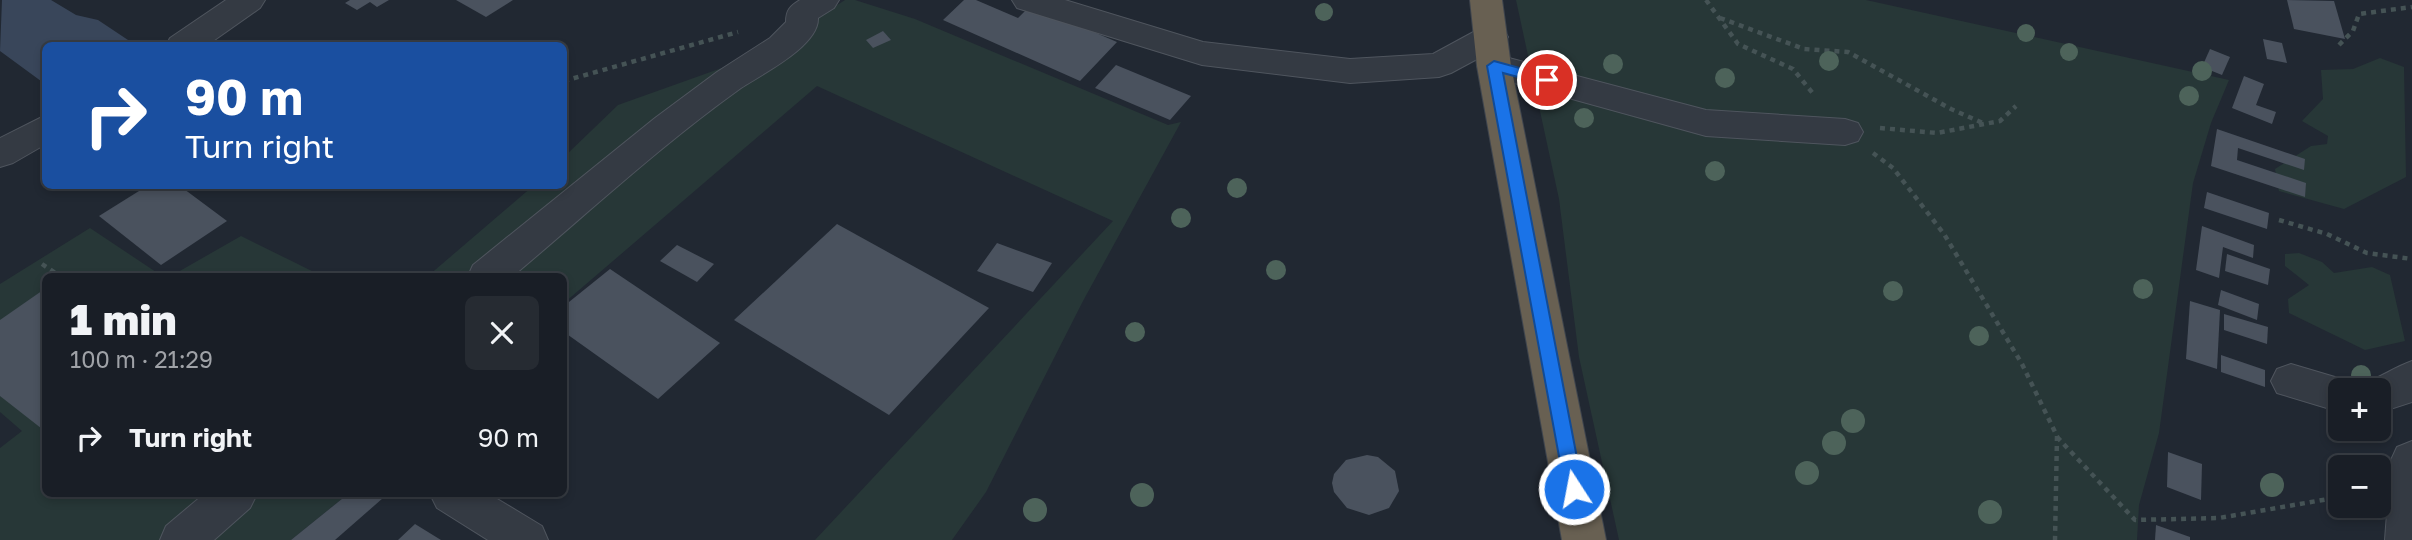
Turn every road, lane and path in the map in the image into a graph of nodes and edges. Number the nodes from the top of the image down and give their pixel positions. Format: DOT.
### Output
graph roads {
  1 [pos="249,0"];
  2 [pos="1028,0"];
  3 [pos="1706,0"];
  4 [pos="812,7"];
  5 [pos="2412,7"];
  6 [pos="1719,18"];
  7 [pos="1490,34"];
  8 [pos="188,42"];
  9 [pos="2339,45"];
  10 [pos="567,80"];
  11 [pos="2016,106"];
  12 [pos="1985,124"];
  13 [pos="42,130"];
  14 [pos="1844,132"];
  15 [pos="0,154"];
  16 [pos="2279,220"];
  17 [pos="2412,259"];
  18 [pos="42,264"];
  19 [pos="56,273"];
  20 [pos="491,273"];
  21 [pos="2412,378"];
  22 [pos="2291,381"];
  23 [pos="2328,392"];
  24 [pos="2391,392"];
  25 [pos="2057,436"];
  26 [pos="2412,460"];
  27 [pos="232,497"];
  28 [pos="457,497"];
  29 [pos="2328,498"];
  30 [pos="182,540"];
  31 [pos="526,540"];
  32 [pos="1584,540"];
  33 [pos="2055,540"];
  34 [pos="2407,540"];
  1 -- 8 [label="street"];
  2 -- 7 [label="street"];
  3 -- 6 [label="path"];
  4 -- 10 [label="path"];
  4 -- 20 [label="street"];
  5 -- 9 [label="path"];
  6 -- 12 [label="path"];
  6 -- 14 [label="path"];
  7 -- 14 [label="street"];
  7 -- 32 [label="highway"];
  11 -- 12 [label="path"];
  12 -- 14 [label="path"];
  13 -- 15 [label="street"];
  14 -- 25 [label="path"];
  16 -- 17 [label="path"];
  18 -- 19 [label="path"];
  21 -- 24 [label="street"];
  22 -- 23 [label="street"];
  25 -- 29 [label="path"];
  25 -- 33 [label="path"];
  26 -- 34 [label="street"];
  27 -- 30 [label="street"];
  28 -- 31 [label="street"];
}
